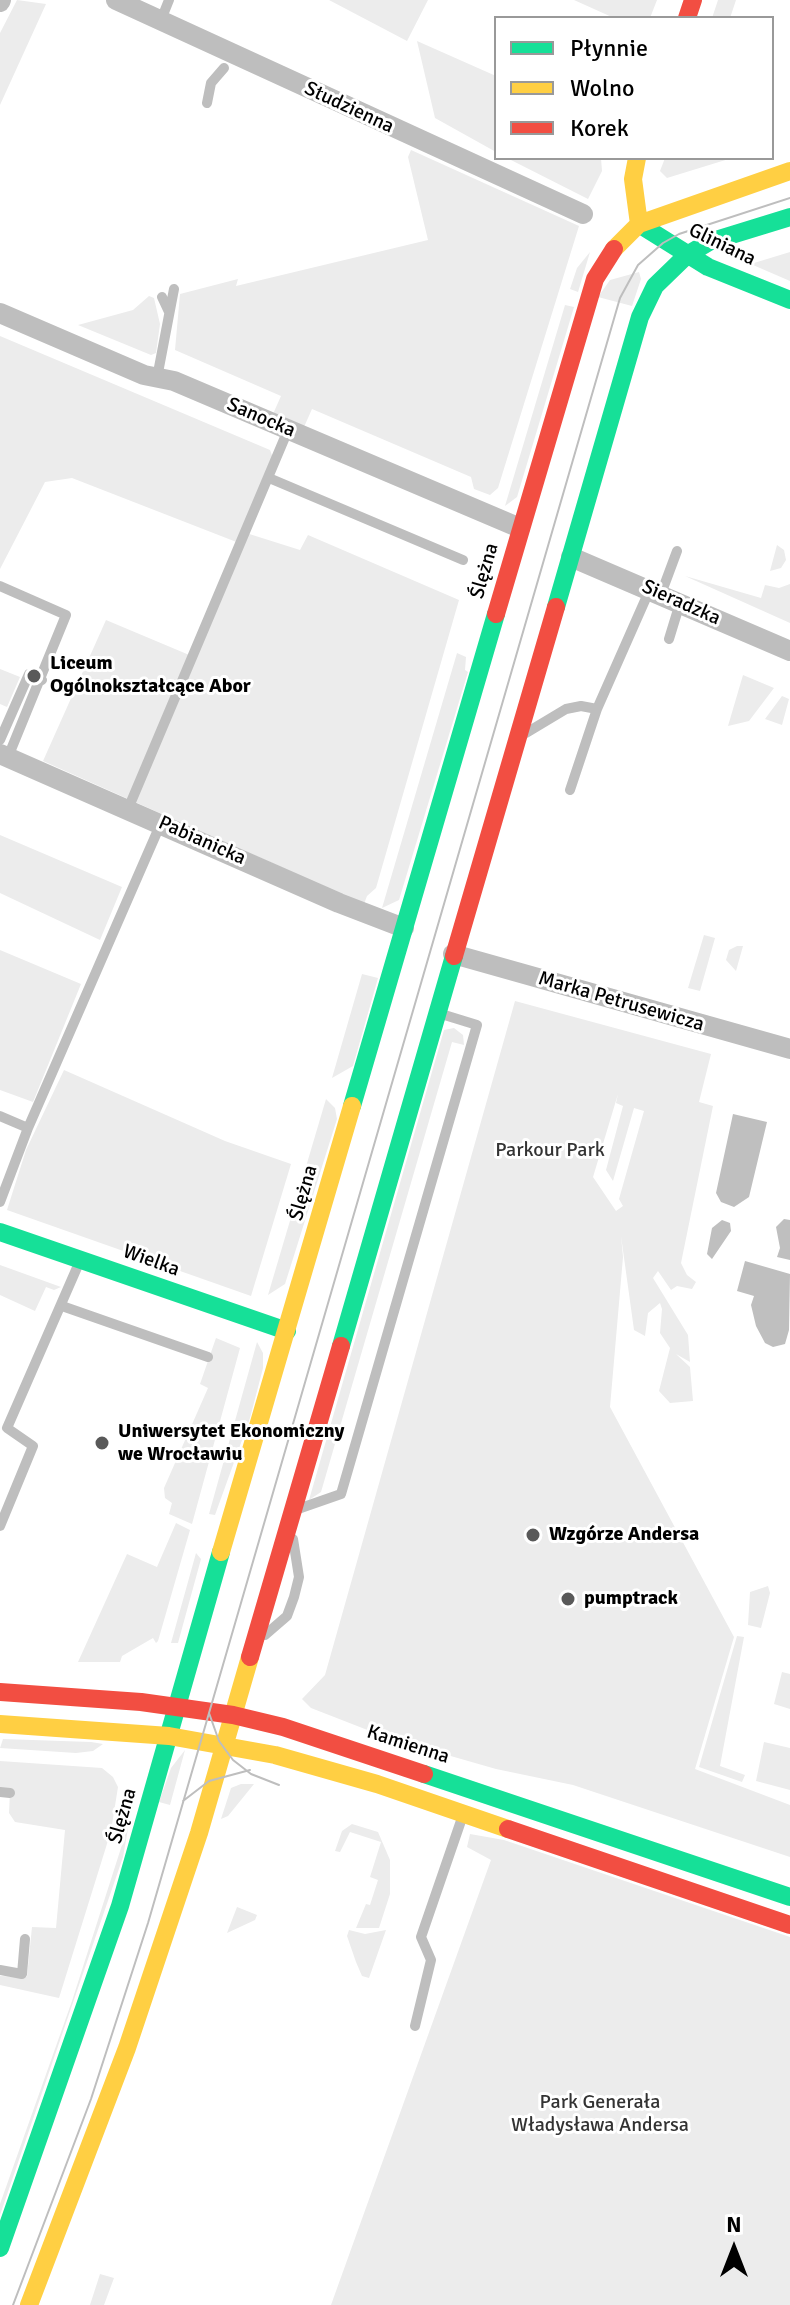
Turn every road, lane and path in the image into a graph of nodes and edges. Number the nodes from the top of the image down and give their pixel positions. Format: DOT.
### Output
graph roads {
  1 [pos="116,0"];
  2 [pos="169,0"];
  3 [pos="161,20"];
  4 [pos="224,68"];
  5 [pos="207,103"];
  6 [pos="637,160"];
  7 [pos="790,171"];
  8 [pos="583,214"];
  9 [pos="790,217"];
  10 [pos="639,224"];
  11 [pos="687,255"];
  12 [pos="174,289"];
  13 [pos="162,297"];
  14 [pos="790,300"];
  15 [pos="169,312"];
  16 [pos="0,313"];
  17 [pos="157,378"];
  18 [pos="288,430"];
  19 [pos="269,478"];
  20 [pos="520,528"];
  21 [pos="677,551"];
  22 [pos="571,557"];
  23 [pos="463,560"];
  24 [pos="0,586"];
  25 [pos="656,592"];
  26 [pos="680,603"];
  27 [pos="669,639"];
  28 [pos="790,651"];
  29 [pos="42,680"];
  30 [pos="597,709"];
  31 [pos="517,739"];
  32 [pos="3,750"];
  33 [pos="570,790"];
  34 [pos="128,809"];
  35 [pos="161,823"];
  36 [pos="404,928"];
  37 [pos="453,954"];
  38 [pos="436,1012"];
  39 [pos="790,1049"];
  40 [pos="0,1116"];
  41 [pos="28,1128"];
  42 [pos="0,1202"];
  43 [pos="0,1232"];
  44 [pos="80,1259"];
  45 [pos="62,1306"];
  46 [pos="287,1331"];
  47 [pos="208,1357"];
  48 [pos="4,1427"];
  49 [pos="290,1513"];
  50 [pos="0,1526"];
  51 [pos="254,1643"];
  52 [pos="0,1692"];
  53 [pos="175,1707"];
  54 [pos="233,1715"];
  55 [pos="0,1724"];
  56 [pos="169,1736"];
  57 [pos="224,1744"];
  58 [pos="464,1814"];
  59 [pos="790,1897"];
  60 [pos="790,1925"];
  61 [pos="25,1939"];
  62 [pos="0,1970"];
  63 [pos="415,2026"];
  64 [pos="2,2239"];
  65 [pos="29,2305"];
  1 -- 3 [label="street, Studzienna"];
  2 -- 3 [label="lane"];
  3 -- 8 [label="street, Studzienna"];
  4 -- 5 [label="lane"];
  6 -- 10 [label="main road"];
  7 -- 10 [label="main road"];
  9 -- 11 [label="main road"];
  10 -- 11 [label="main road, Gliniana"];
  10 -- 20 [label="main road, Ślężna"];
  11 -- 14 [label="main road, Gliniana"];
  11 -- 22 [label="main road"];
  12 -- 15 [label="lane"];
  13 -- 15 [label="lane"];
  15 -- 17 [label="lane"];
  16 -- 17 [label="street, Sanocka"];
  17 -- 18 [label="street, Sanocka"];
  18 -- 19 [label="lane"];
  18 -- 20 [label="street, Sanocka"];
  19 -- 23 [label="lane"];
  19 -- 34 [label="lane"];
  20 -- 36 [label="main road, Ślężna"];
  21 -- 25 [label="lane"];
  22 -- 25 [label="street, Sieradzka"];
  22 -- 31 [label="main road"];
  24 -- 29 [label="lane"];
  25 -- 26 [label="street, Sieradzka"];
  25 -- 30 [label="lane"];
  26 -- 27 [label="lane"];
  26 -- 28 [label="street, Sieradzka"];
  29 -- 32 [label="lane"];
  29 -- 32 [label="lane"];
  30 -- 31 [label="lane"];
  30 -- 33 [label="lane"];
  31 -- 37 [label="main road"];
  32 -- 34 [label="street, Pabianicka"];
  34 -- 35 [label="street, Pabianicka"];
  35 -- 36 [label="street, Pabianicka"];
  35 -- 41 [label="lane"];
  36 -- 46 [label="main road, Ślężna"];
  37 -- 38 [label="main road"];
  37 -- 39 [label="street, Marka Petrusewicza"];
  38 -- 49 [label="main road"];
  38 -- 49 [label="lane"];
  40 -- 41 [label="lane"];
  41 -- 42 [label="lane"];
  43 -- 44 [label="main road, Wielka"];
  44 -- 45 [label="lane"];
  44 -- 46 [label="main road, Wielka"];
  45 -- 47 [label="lane"];
  45 -- 48 [label="lane"];
  46 -- 53 [label="main road, Ślężna"];
  48 -- 50 [label="lane"];
  49 -- 51 [label="main road"];
  49 -- 51 [label="lane"];
  51 -- 54 [label="main road"];
  52 -- 53 [label="main road, Kamienna"];
  53 -- 54 [label="main road, Kamienna"];
  53 -- 56 [label="main road, Ślężna"];
  54 -- 57 [label="main road"];
  54 -- 59 [label="main road, Kamienna"];
  55 -- 56 [label="main road"];
  56 -- 57 [label="main road"];
  56 -- 64 [label="main road, Ślężna"];
  57 -- 58 [label="main road"];
  57 -- 65 [label="main road"];
  58 -- 60 [label="main road"];
  58 -- 63 [label="lane"];
  61 -- 62 [label="lane"];
}
